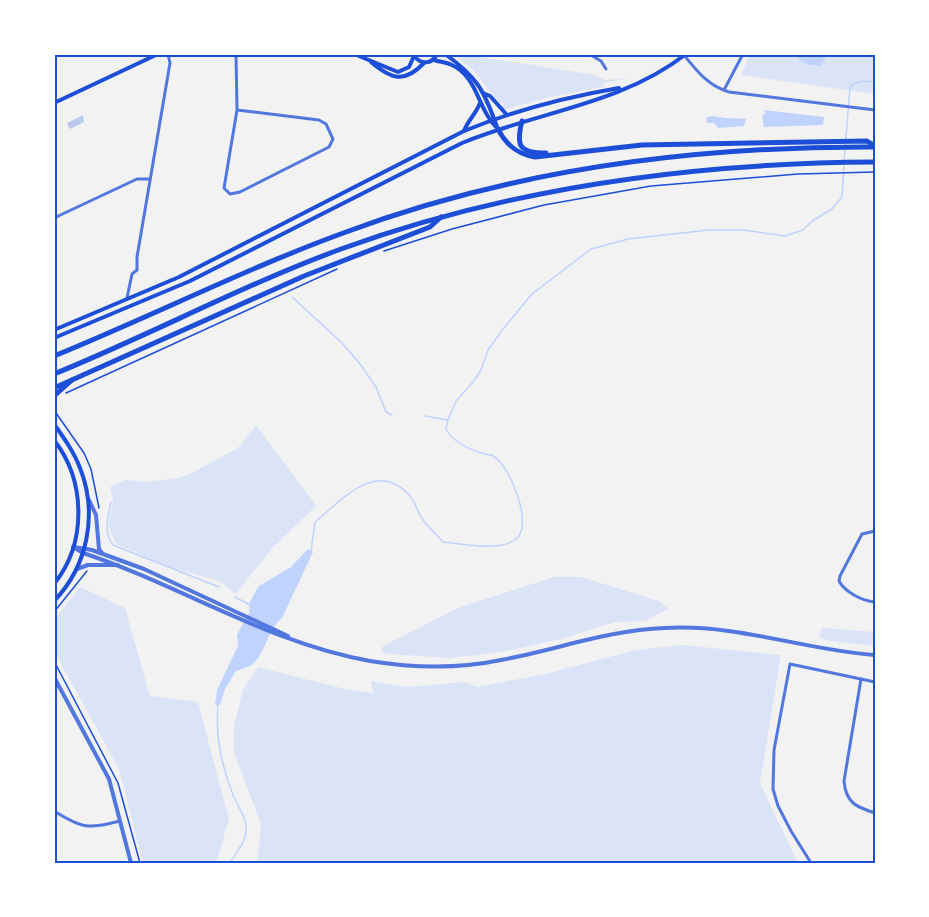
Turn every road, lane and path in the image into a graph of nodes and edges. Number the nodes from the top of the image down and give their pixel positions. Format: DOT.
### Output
graph roads {
  1 [pos="158,54"];
  2 [pos="168,54"];
  3 [pos="236,54"];
  4 [pos="354,54"];
  5 [pos="437,54"];
  6 [pos="445,54"];
  7 [pos="589,54"];
  8 [pos="743,54"];
  9 [pos="414,55"];
  10 [pos="685,55"];
  11 [pos="368,60"];
  12 [pos="434,60"];
  13 [pos="423,63"];
  14 [pos="606,69"];
  15 [pos="625,87"];
  16 [pos="724,90"];
  17 [pos="483,93"];
  18 [pos="481,102"];
  19 [pos="54,104"];
  20 [pos="237,110"];
  21 [pos="875,110"];
  22 [pos="507,115"];
  23 [pos="491,120"];
  24 [pos="522,121"];
  25 [pos="498,129"];
  26 [pos="464,131"];
  27 [pos="827,144"];
  28 [pos="875,147"];
  29 [pos="562,153"];
  30 [pos="875,162"];
  31 [pos="875,172"];
  32 [pos="150,179"];
  33 [pos="442,216"];
  34 [pos="54,218"];
  35 [pos="377,254"];
  36 [pos="341,268"];
  37 [pos="125,301"];
  38 [pos="54,330"];
  39 [pos="54,338"];
  40 [pos="54,356"];
  41 [pos="54,374"];
  42 [pos="73,379"];
  43 [pos="54,388"];
  44 [pos="66,393"];
  45 [pos="54,396"];
  46 [pos="54,424"];
  47 [pos="54,440"];
  48 [pos="88,500"];
  49 [pos="875,531"];
  50 [pos="73,547"];
  51 [pos="84,550"];
  52 [pos="103,554"];
  53 [pos="121,565"];
  54 [pos="77,569"];
  55 [pos="87,571"];
  56 [pos="54,584"];
  57 [pos="54,601"];
  58 [pos="875,602"];
  59 [pos="54,612"];
  60 [pos="241,617"];
  61 [pos="875,655"];
  62 [pos="54,679"];
  63 [pos="861,679"];
  64 [pos="875,682"];
  65 [pos="54,812"];
  66 [pos="875,813"];
  67 [pos="120,821"];
  68 [pos="131,863"];
  69 [pos="811,863"];
  1 -- 19 [label="main road"];
  2 -- 32 [label="street"];
  3 -- 20 [label="street"];
  4 -- 11 [label="main road"];
  5 -- 12 [label="main road"];
  6 -- 17 [label="main road"];
  7 -- 14 [label="street"];
  8 -- 16 [label="street"];
  9 -- 11 [label="main road"];
  9 -- 13 [label="main road"];
  10 -- 15 [label="main road"];
  10 -- 16 [label="street"];
  11 -- 13 [label="main road"];
  12 -- 13 [label="main road"];
  12 -- 18 [label="main road"];
  15 -- 22 [label="main road"];
  15 -- 24 [label="main road"];
  16 -- 21 [label="street"];
  17 -- 22 [label="main road"];
  17 -- 23 [label="main road"];
  18 -- 23 [label="main road"];
  18 -- 26 [label="main road"];
  20 -- 20 [label="street"];
  22 -- 23 [label="main road"];
  23 -- 25 [label="main road"];
  23 -- 26 [label="main road"];
  24 -- 25 [label="main road"];
  24 -- 29 [label="highway"];
  25 -- 29 [label="highway"];
  25 -- 39 [label="main road"];
  26 -- 37 [label="main road"];
  27 -- 28 [label="highway"];
  27 -- 29 [label="highway"];
  27 -- 40 [label="highway"];
  30 -- 33 [label="highway"];
  31 -- 35 [label="path"];
  32 -- 34 [label="street"];
  32 -- 37 [label="street"];
  33 -- 41 [label="highway"];
  33 -- 42 [label="highway"];
  36 -- 44 [label="path"];
  37 -- 38 [label="main road"];
  42 -- 43 [label="highway"];
  42 -- 45 [label="highway"];
  46 -- 48 [label="main road"];
  47 -- 50 [label="main road"];
  48 -- 51 [label="main road"];
  48 -- 52 [label="street"];
  49 -- 58 [label="street"];
  50 -- 51 [label="street"];
  50 -- 56 [label="main road"];
  51 -- 52 [label="street"];
  51 -- 53 [label="street"];
  51 -- 54 [label="main road"];
  52 -- 60 [label="street"];
  53 -- 54 [label="street"];
  53 -- 60 [label="street"];
  54 -- 57 [label="main road"];
  55 -- 59 [label="path"];
  60 -- 61 [label="street"];
  62 -- 67 [label="street"];
  63 -- 64 [label="street"];
  63 -- 66 [label="street"];
  63 -- 69 [label="street"];
  65 -- 67 [label="street"];
  67 -- 68 [label="street"];
}
